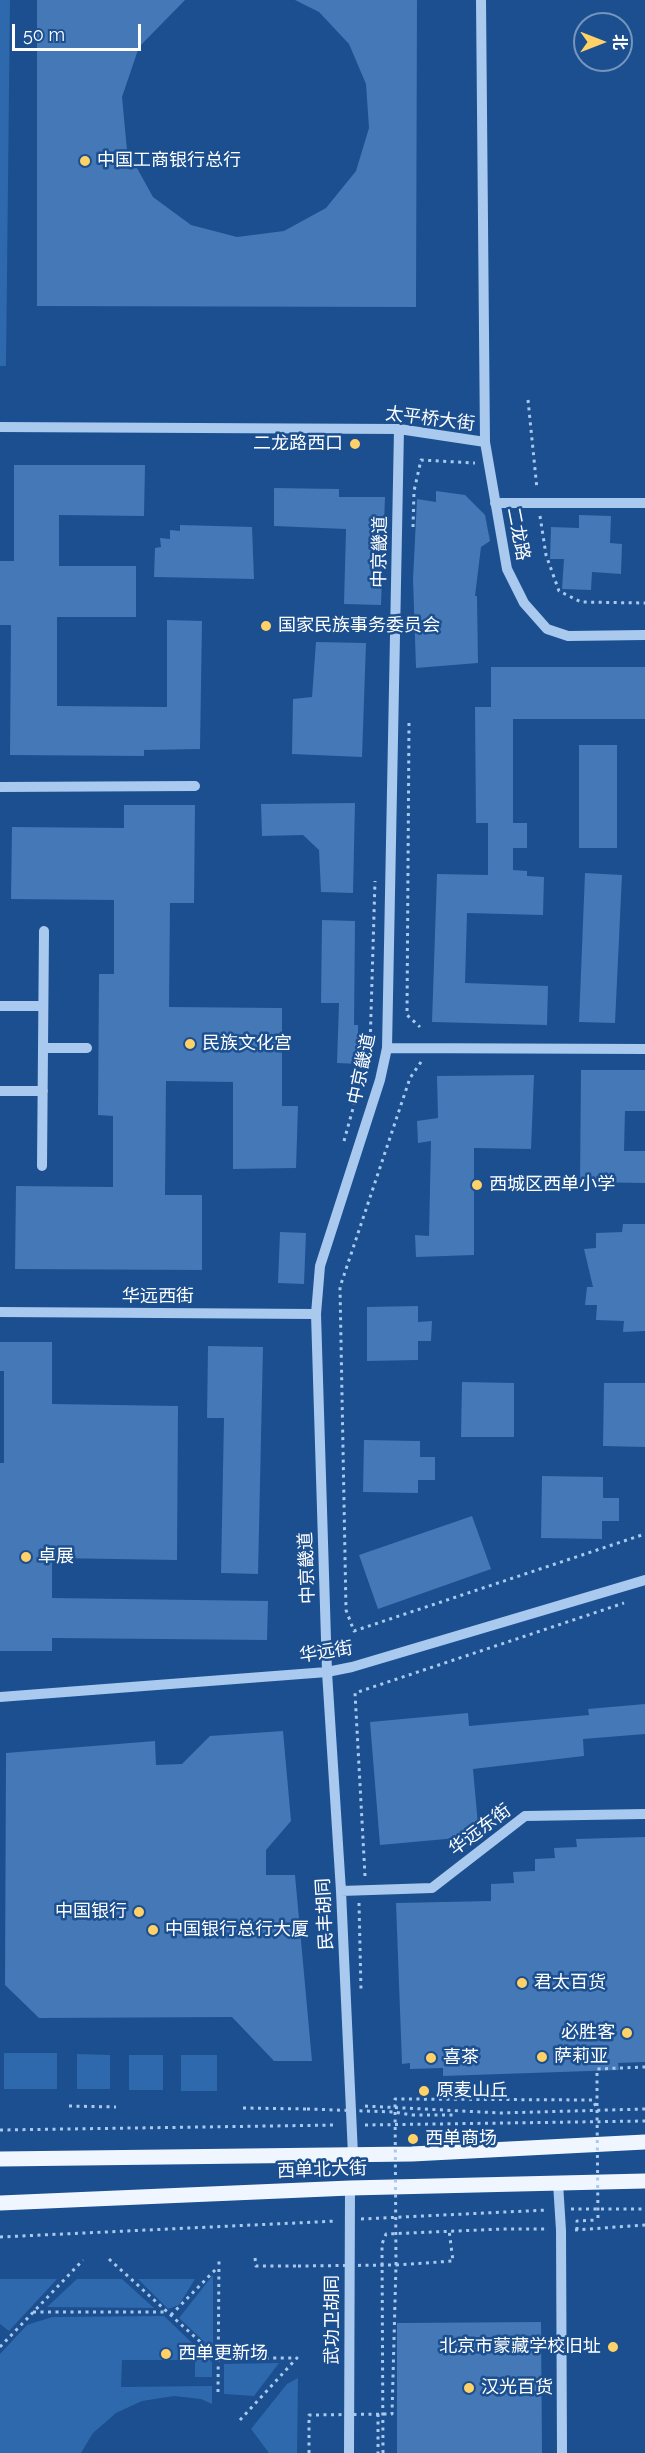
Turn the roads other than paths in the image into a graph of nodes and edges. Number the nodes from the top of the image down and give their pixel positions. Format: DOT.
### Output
graph roads {
  1 [pos="481,0"];
  2 [pos="0,427"];
  3 [pos="399,429"];
  4 [pos="485,442"];
  5 [pos="495,503"];
  6 [pos="645,503"];
  7 [pos="645,635"];
  8 [pos="195,786"];
  9 [pos="0,787"];
  10 [pos="44,931"];
  11 [pos="0,1006"];
  12 [pos="44,1006"];
  13 [pos="43,1048"];
  14 [pos="87,1048"];
  15 [pos="387,1048"];
  16 [pos="645,1049"];
  17 [pos="0,1091"];
  18 [pos="43,1091"];
  19 [pos="42,1166"];
  20 [pos="0,1312"];
  21 [pos="316,1314"];
  22 [pos="645,1580"];
  23 [pos="327,1672"];
  24 [pos="0,1697"];
  25 [pos="645,1814"];
  26 [pos="341,1891"];
  27 [pos="645,2142"];
  28 [pos="353,2155"];
  29 [pos="0,2159"];
  30 [pos="645,2181"];
  31 [pos="558,2183"];
  32 [pos="350,2188"];
  33 [pos="0,2203"];
  34 [pos="349,2453"];
  35 [pos="562,2453"];
  1 -- 4 [label="street, 太平桥大街"];
  2 -- 3 [label="street, 太平桥大街"];
  3 -- 4 [label="street, 太平桥大街"];
  3 -- 15 [label="street, 中京畿道"];
  4 -- 5 [label="street, 二龙路"];
  5 -- 6 [label="street"];
  5 -- 7 [label="street, 二龙路"];
  8 -- 9 [label="street"];
  10 -- 12 [label="street"];
  11 -- 12 [label="street"];
  12 -- 13 [label="street"];
  13 -- 14 [label="street"];
  13 -- 18 [label="street"];
  15 -- 16 [label="street"];
  15 -- 21 [label="street, 中京畿道"];
  17 -- 18 [label="street"];
  18 -- 19 [label="street"];
  20 -- 21 [label="street, 华远西街"];
  21 -- 23 [label="street, 中京畿道"];
  22 -- 23 [label="street, 华远街"];
  23 -- 24 [label="street, 华远街"];
  23 -- 26 [label="street, 民丰胡同"];
  25 -- 26 [label="street, 华远东街"];
  26 -- 28 [label="street, 民丰胡同"];
  27 -- 28 [label="main road, 西单北大街"];
  28 -- 29 [label="main road, 西单北大街"];
  30 -- 31 [label="main road, 西单北大街"];
  31 -- 32 [label="main road, 西单北大街"];
  31 -- 35 [label="street"];
  32 -- 33 [label="main road, 西单北大街"];
  32 -- 34 [label="street, 武功卫胡同"];
}
